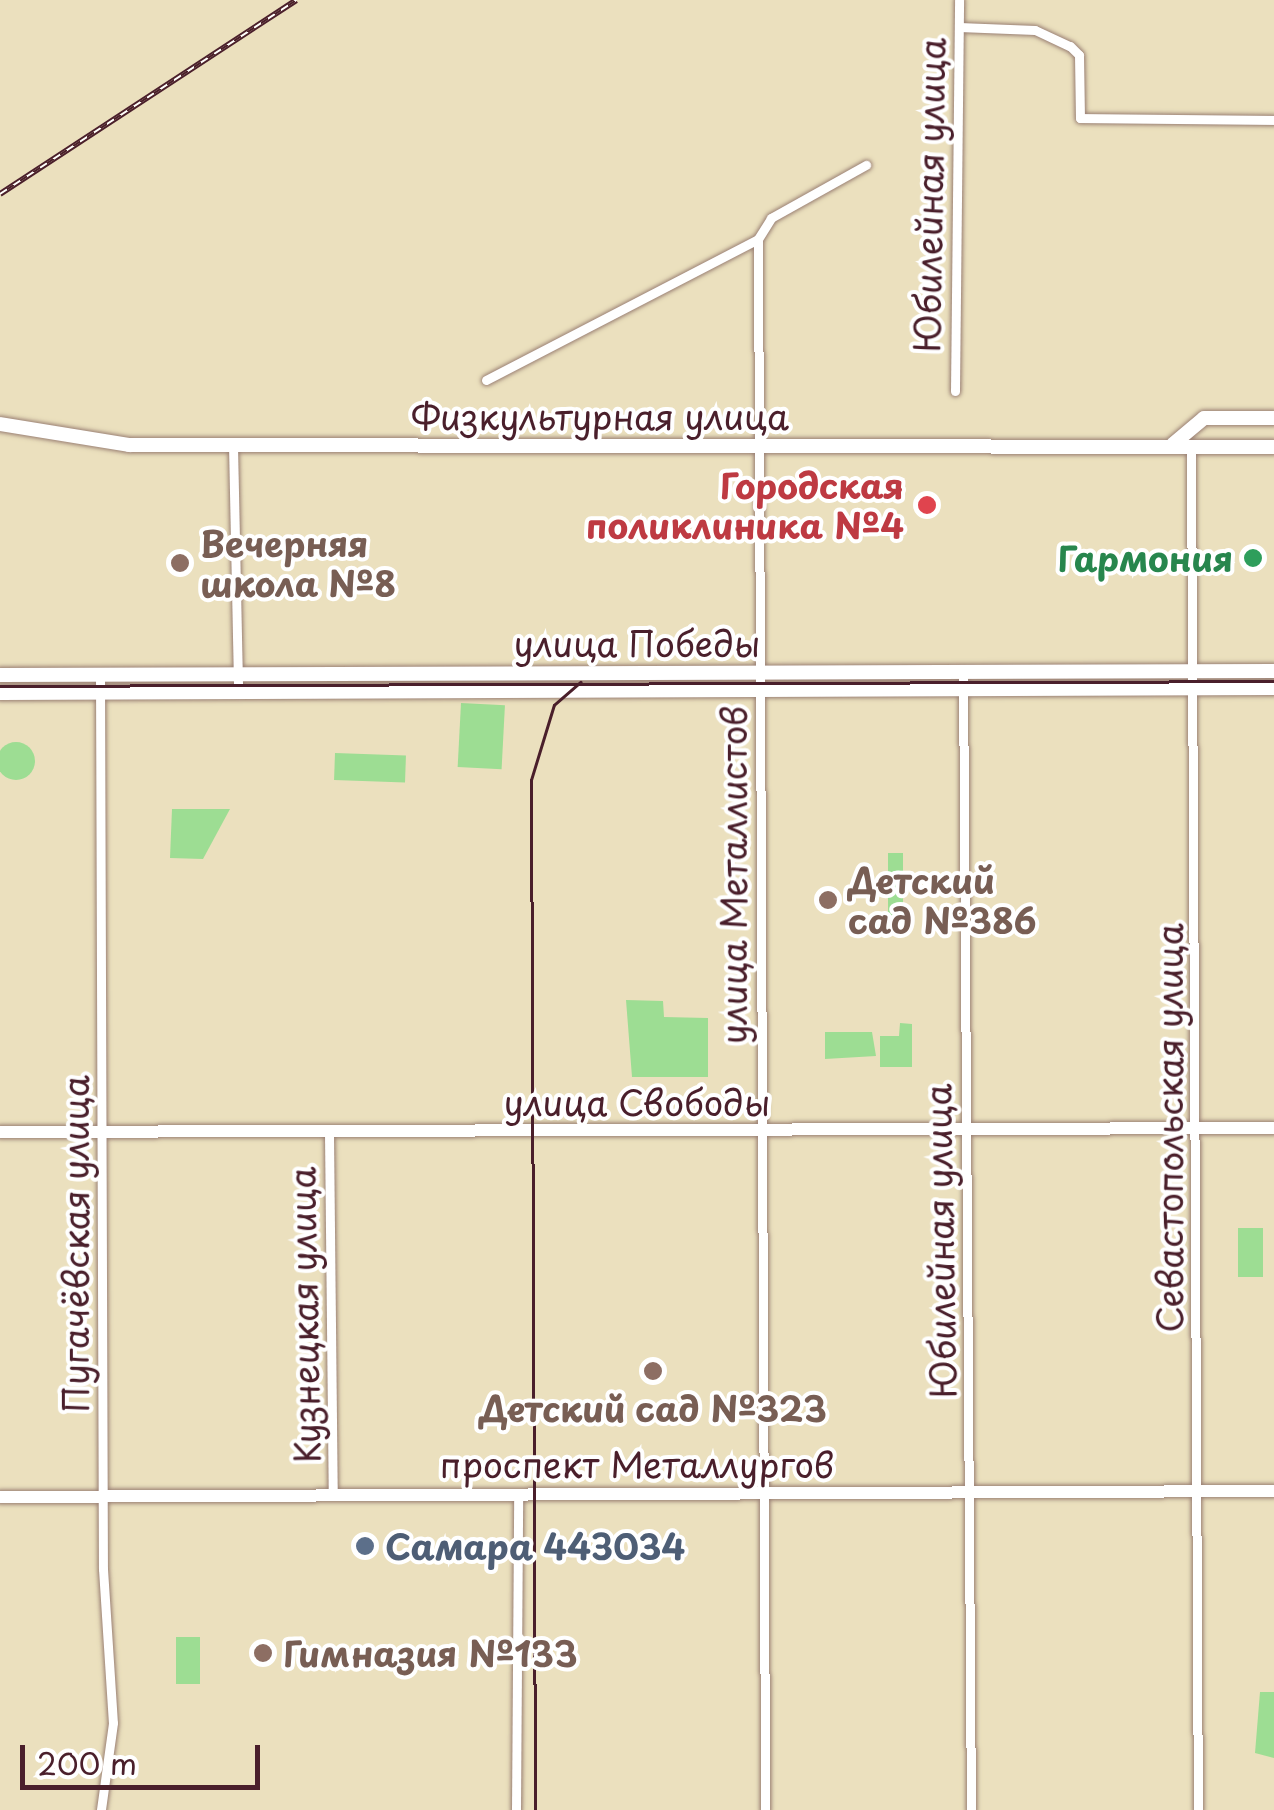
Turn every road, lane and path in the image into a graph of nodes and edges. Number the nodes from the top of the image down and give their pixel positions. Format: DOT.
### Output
graph roads {
  1 [pos="958,0"];
  2 [pos="958,27"];
  3 [pos="1274,120"];
  4 [pos="866,164"];
  5 [pos="758,239"];
  6 [pos="486,380"];
  7 [pos="955,391"];
  8 [pos="1274,418"];
  9 [pos="0,424"];
  10 [pos="1191,428"];
  11 [pos="1173,444"];
  12 [pos="233,445"];
  13 [pos="759,446"];
  14 [pos="1197,447"];
  15 [pos="1274,448"];
  16 [pos="1195,671"];
  17 [pos="1274,671"];
  18 [pos="963,672"];
  19 [pos="236,674"];
  20 [pos="760,674"];
  21 [pos="100,675"];
  22 [pos="0,676"];
  23 [pos="1274,688"];
  24 [pos="964,689"];
  25 [pos="760,690"];
  26 [pos="238,692"];
  27 [pos="0,693"];
  28 [pos="101,693"];
  29 [pos="1196,695"];
  30 [pos="1274,1128"];
  31 [pos="1197,1129"];
  32 [pos="965,1130"];
  33 [pos="0,1132"];
  34 [pos="102,1132"];
  35 [pos="762,1132"];
  36 [pos="329,1134"];
  37 [pos="1274,1491"];
  38 [pos="970,1492"];
  39 [pos="1199,1492"];
  40 [pos="518,1494"];
  41 [pos="764,1494"];
  42 [pos="103,1496"];
  43 [pos="333,1496"];
  44 [pos="0,1497"];
  45 [pos="101,1810"];
  46 [pos="516,1810"];
  47 [pos="765,1810"];
  48 [pos="971,1810"];
  49 [pos="1198,1810"];
  1 -- 2 [label="street, Юбилейная улица"];
  2 -- 3 [label="street"];
  2 -- 7 [label="street, Юбилейная улица"];
  4 -- 5 [label="street"];
  5 -- 6 [label="street"];
  5 -- 13 [label="street, улица Металлистов"];
  8 -- 10 [label="main road"];
  9 -- 12 [label="main road, Физкультурная улица"];
  10 -- 11 [label="main road"];
  10 -- 14 [label="main road"];
  11 -- 13 [label="main road, Физкультурная улица"];
  11 -- 14 [label="main road, Физкультурная улица"];
  12 -- 13 [label="main road, Физкультурная улица"];
  12 -- 19 [label="street"];
  13 -- 20 [label="street, улица Металлистов"];
  14 -- 15 [label="main road, Физкультурная улица"];
  14 -- 16 [label="street, Севастопольская улица"];
  16 -- 17 [label="main road, улица Победы"];
  16 -- 18 [label="main road, улица Победы"];
  16 -- 29 [label="street, Севастопольская улица"];
  18 -- 20 [label="main road, улица Победы"];
  18 -- 24 [label="street, Юбилейная улица"];
  19 -- 20 [label="main road, улица Победы"];
  19 -- 21 [label="main road, улица Победы"];
  19 -- 26 [label="street"];
  20 -- 25 [label="street, улица Металлистов"];
  21 -- 22 [label="main road, улица Победы"];
  21 -- 28 [label="street, Пугачёвская улица"];
  23 -- 29 [label="main road, улица Победы"];
  24 -- 25 [label="main road, улица Победы"];
  24 -- 29 [label="main road, улица Победы"];
  24 -- 32 [label="street, Юбилейная улица"];
  25 -- 26 [label="main road, улица Победы"];
  25 -- 35 [label="street, улица Металлистов"];
  26 -- 28 [label="main road, улица Победы"];
  27 -- 28 [label="main road, улица Победы"];
  28 -- 34 [label="street, Пугачёвская улица"];
  29 -- 31 [label="street, Севастопольская улица"];
  30 -- 31 [label="street, улица Свободы"];
  31 -- 32 [label="street, улица Свободы"];
  31 -- 39 [label="street, Севастопольская улица"];
  32 -- 35 [label="street, улица Свободы"];
  32 -- 38 [label="street, Юбилейная улица"];
  33 -- 34 [label="street, улица Свободы"];
  34 -- 36 [label="street, улица Свободы"];
  34 -- 42 [label="street, Пугачёвская улица"];
  35 -- 36 [label="street, улица Свободы"];
  35 -- 41 [label="street, улица Металлистов"];
  36 -- 43 [label="street, Кузнецкая улица"];
  37 -- 39 [label="street, проспект Металлургов"];
  38 -- 39 [label="street, проспект Металлургов"];
  38 -- 41 [label="street, проспект Металлургов"];
  38 -- 48 [label="street, Юбилейная улица"];
  39 -- 49 [label="street, Севастопольская улица"];
  40 -- 41 [label="street, проспект Металлургов"];
  40 -- 43 [label="street, проспект Металлургов"];
  40 -- 46 [label="street"];
  41 -- 47 [label="street, улица Металлистов"];
  42 -- 43 [label="street, проспект Металлургов"];
  42 -- 44 [label="street, проспект Металлургов"];
  42 -- 45 [label="street, Пугачёвская улица"];
}
